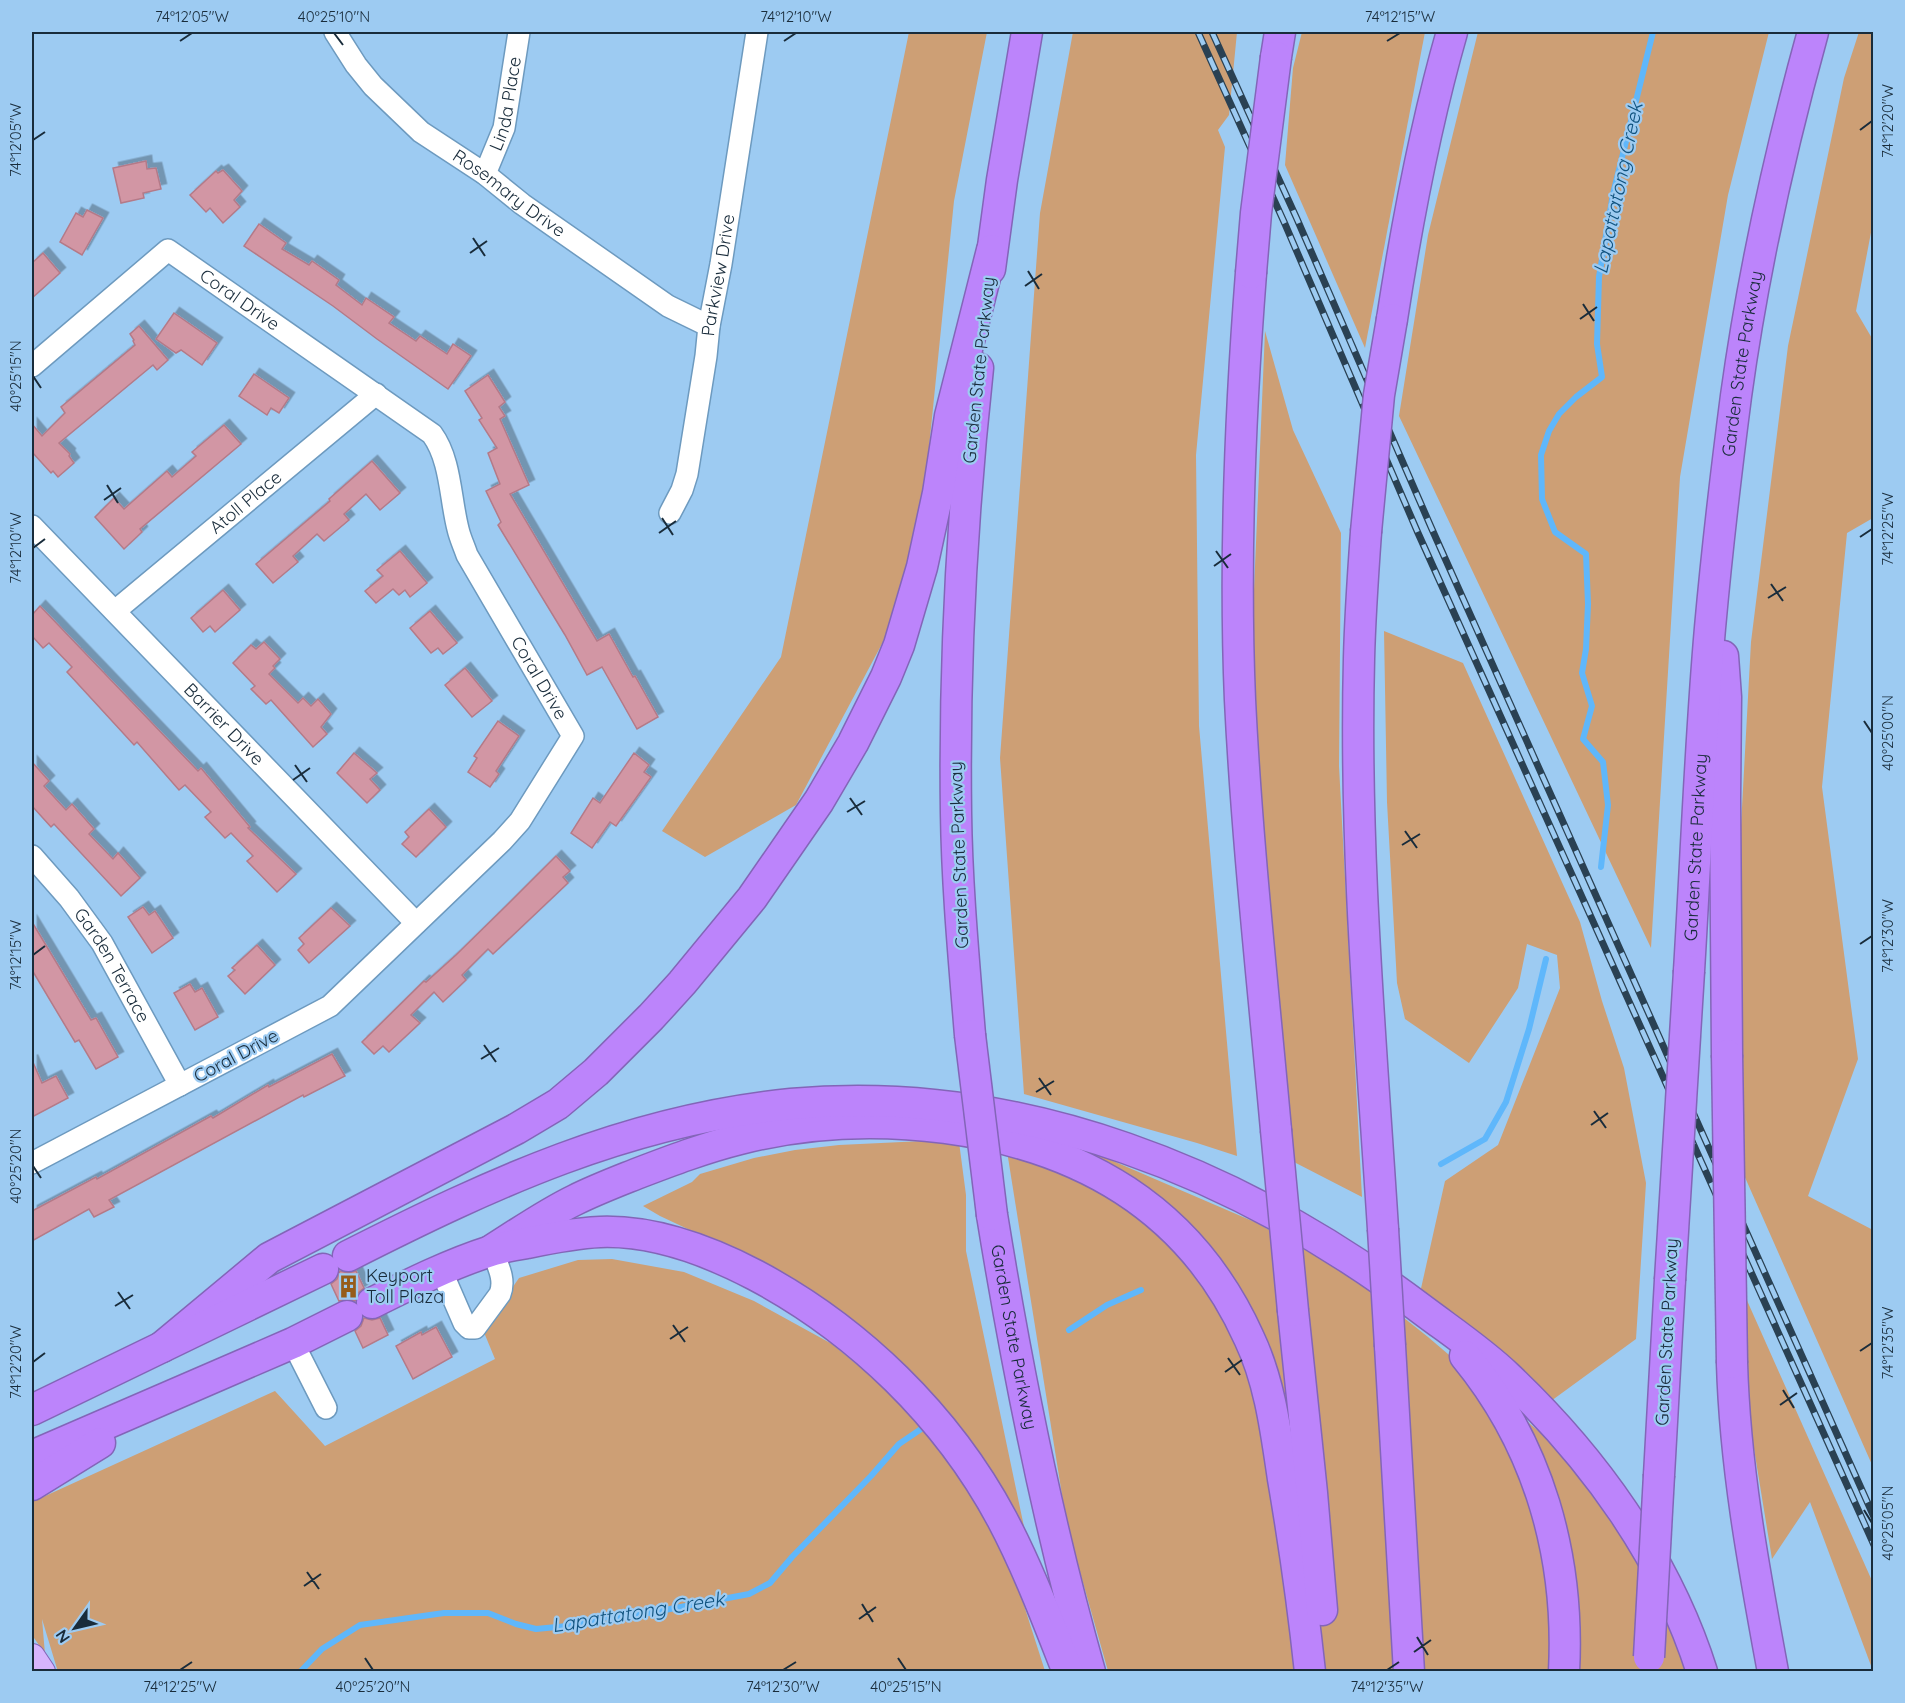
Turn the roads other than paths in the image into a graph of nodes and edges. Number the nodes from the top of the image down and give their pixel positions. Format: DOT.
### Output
graph roads {
  1 [pos="335,32"];
  2 [pos="519,32"];
  3 [pos="758,32"];
  4 [pos="1027,32"];
  5 [pos="1452,32"];
  6 [pos="1813,32"];
  7 [pos="1278,44"];
  8 [pos="485,174"];
  9 [pos="992,250"];
  10 [pos="709,326"];
  11 [pos="32,366"];
  12 [pos="376,394"];
  13 [pos="670,513"];
  14 [pos="32,526"];
  15 [pos="1716,563"];
  16 [pos="115,611"];
  17 [pos="32,856"];
  18 [pos="416,923"];
  19 [pos="180,1085"];
  20 [pos="32,1163"];
  21 [pos="492,1250"];
  22 [pos="441,1270"];
  23 [pos="1434,1319"];
  24 [pos="293,1343"];
  25 [pos="162,1347"];
  26 [pos="181,1392"];
  27 [pos="326,1408"];
  28 [pos="32,1410"];
  29 [pos="32,1456"];
  30 [pos="32,1485"];
  31 [pos="32,1657"];
  32 [pos="1649,1664"];
  33 [pos="42,1671"];
  34 [pos="1068,1671"];
  35 [pos="1090,1671"];
  36 [pos="1310,1671"];
  37 [pos="1327,1671"];
  38 [pos="1409,1671"];
  39 [pos="1564,1671"];
  40 [pos="1702,1671"];
  41 [pos="1773,1671"];
  1 -- 8 [label="street, Rosemary Drive"];
  2 -- 8 [label="street, Linda Place"];
  3 -- 10 [label="street, Parkview Drive"];
  4 -- 9 [label="highway, Garden State Parkway"];
  5 -- 38 [label="highway, bridge"];
  6 -- 15 [label="highway, Garden State Parkway"];
  7 -- 37 [label="highway, bridge"];
  8 -- 10 [label="street, Rosemary Drive"];
  9 -- 25 [label="highway"];
  9 -- 35 [label="highway, Garden State Parkway, bridge"];
  10 -- 13 [label="street, Parkview Drive"];
  11 -- 12 [label="street, Coral Drive"];
  12 -- 16 [label="street, Atoll Place"];
  12 -- 18 [label="street, Coral Drive"];
  14 -- 16 [label="street, Barrier Drive"];
  15 -- 32 [label="highway, Garden State Parkway, bridge"];
  15 -- 41 [label="highway, bridge"];
  16 -- 18 [label="street, Barrier Drive"];
  17 -- 19 [label="street, Garden Terrace"];
  18 -- 19 [label="street, Coral Drive"];
  19 -- 20 [label="street, Coral Drive"];
  21 -- 22 [label="highway"];
  21 -- 22 [label="street"];
  21 -- 34 [label="highway"];
  21 -- 36 [label="highway"];
  22 -- 24 [label="highway"];
  23 -- 25 [label="highway"];
  23 -- 39 [label="highway"];
  23 -- 40 [label="highway"];
  24 -- 26 [label="highway"];
  24 -- 27 [label="street"];
  25 -- 28 [label="highway"];
  26 -- 29 [label="highway"];
  26 -- 30 [label="highway"];
  31 -- 33 [label="main road"];
}
